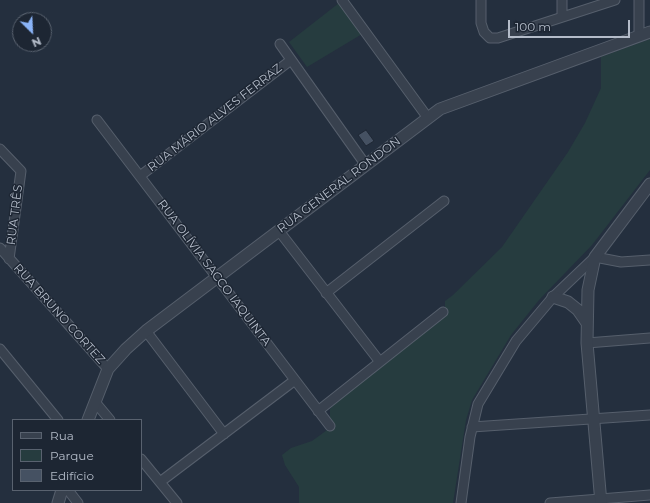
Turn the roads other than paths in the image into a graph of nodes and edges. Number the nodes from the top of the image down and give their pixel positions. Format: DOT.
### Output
graph roads {
  1 [pos="481,0"];
  2 [pos="562,0"];
  3 [pos="615,0"];
  4 [pos="639,0"];
  5 [pos="347,1"];
  6 [pos="562,17"];
  7 [pos="645,34"];
  8 [pos="280,44"];
  9 [pos="291,60"];
  10 [pos="428,118"];
  11 [pos="97,120"];
  12 [pos="0,149"];
  13 [pos="365,164"];
  14 [pos="140,176"];
  15 [pos="650,184"];
  16 [pos="444,201"];
  17 [pos="278,231"];
  18 [pos="0,248"];
  19 [pos="595,257"];
  20 [pos="10,258"];
  21 [pos="650,260"];
  22 [pos="217,278"];
  23 [pos="326,293"];
  24 [pos="553,298"];
  25 [pos="442,312"];
  26 [pos="587,323"];
  27 [pos="146,332"];
  28 [pos="650,338"];
  29 [pos="587,343"];
  30 [pos="0,349"];
  31 [pos="380,362"];
  32 [pos="108,369"];
  33 [pos="295,380"];
  34 [pos="95,402"];
  35 [pos="318,411"];
  36 [pos="650,414"];
  37 [pos="57,419"];
  38 [pos="88,419"];
  39 [pos="109,419"];
  40 [pos="594,419"];
  41 [pos="330,426"];
  42 [pos="472,427"];
  43 [pos="224,434"];
  44 [pos="142,460"];
  45 [pos="160,482"];
  46 [pos="62,491"];
  47 [pos="69,491"];
  48 [pos="650,495"];
  49 [pos="601,501"];
  50 [pos="58,503"];
  51 [pos="78,503"];
  52 [pos="176,503"];
  53 [pos="461,503"];
  54 [pos="550,503"];
  1 -- 6 [label="street"];
  2 -- 6 [label="street"];
  3 -- 6 [label="street"];
  4 -- 7 [label="street"];
  5 -- 10 [label="street"];
  7 -- 10 [label="street, RUA GENERAL RONDON"];
  8 -- 9 [label="street"];
  9 -- 13 [label="street"];
  9 -- 14 [label="street, RUA MÁRIO ALVES FERRAZ"];
  10 -- 13 [label="street, RUA GENERAL RONDON"];
  11 -- 14 [label="street, RUA OLÍVIA SACCO IAQUINTA"];
  12 -- 20 [label="street, RUA TRÊS"];
  13 -- 17 [label="street, RUA GENERAL RONDON"];
  14 -- 22 [label="street, RUA OLÍVIA SACCO IAQUINTA"];
  15 -- 19 [label="street"];
  16 -- 23 [label="street"];
  17 -- 22 [label="street, RUA GENERAL RONDON"];
  17 -- 23 [label="street"];
  18 -- 20 [label="street, RUA BRUNO CORTEZ"];
  19 -- 21 [label="street"];
  19 -- 24 [label="street"];
  19 -- 26 [label="street"];
  20 -- 32 [label="street, RUA BRUNO CORTEZ"];
  22 -- 27 [label="street, RUA GENERAL RONDON"];
  22 -- 33 [label="street, RUA OLÍVIA SACCO IAQUINTA"];
  23 -- 31 [label="street"];
  24 -- 26 [label="street"];
  24 -- 42 [label="street"];
  25 -- 31 [label="street"];
  26 -- 29 [label="street"];
  27 -- 32 [label="street, RUA GENERAL RONDON"];
  27 -- 43 [label="street"];
  28 -- 29 [label="street"];
  29 -- 40 [label="street"];
  30 -- 37 [label="street"];
  31 -- 35 [label="street"];
  32 -- 34 [label="street, RUA GENERAL RONDON"];
  33 -- 35 [label="street, RUA OLÍVIA SACCO IAQUINTA"];
  33 -- 43 [label="street"];
  34 -- 38 [label="street, RUA GENERAL RONDON"];
  34 -- 39 [label="street"];
  35 -- 41 [label="street, RUA OLÍVIA SACCO IAQUINTA"];
  36 -- 40 [label="street"];
  40 -- 42 [label="street"];
  40 -- 49 [label="street"];
  42 -- 53 [label="street"];
  43 -- 45 [label="street"];
  44 -- 45 [label="street"];
  45 -- 52 [label="street"];
  46 -- 50 [label="street"];
  47 -- 51 [label="street"];
  48 -- 49 [label="street"];
  49 -- 54 [label="street"];
}
